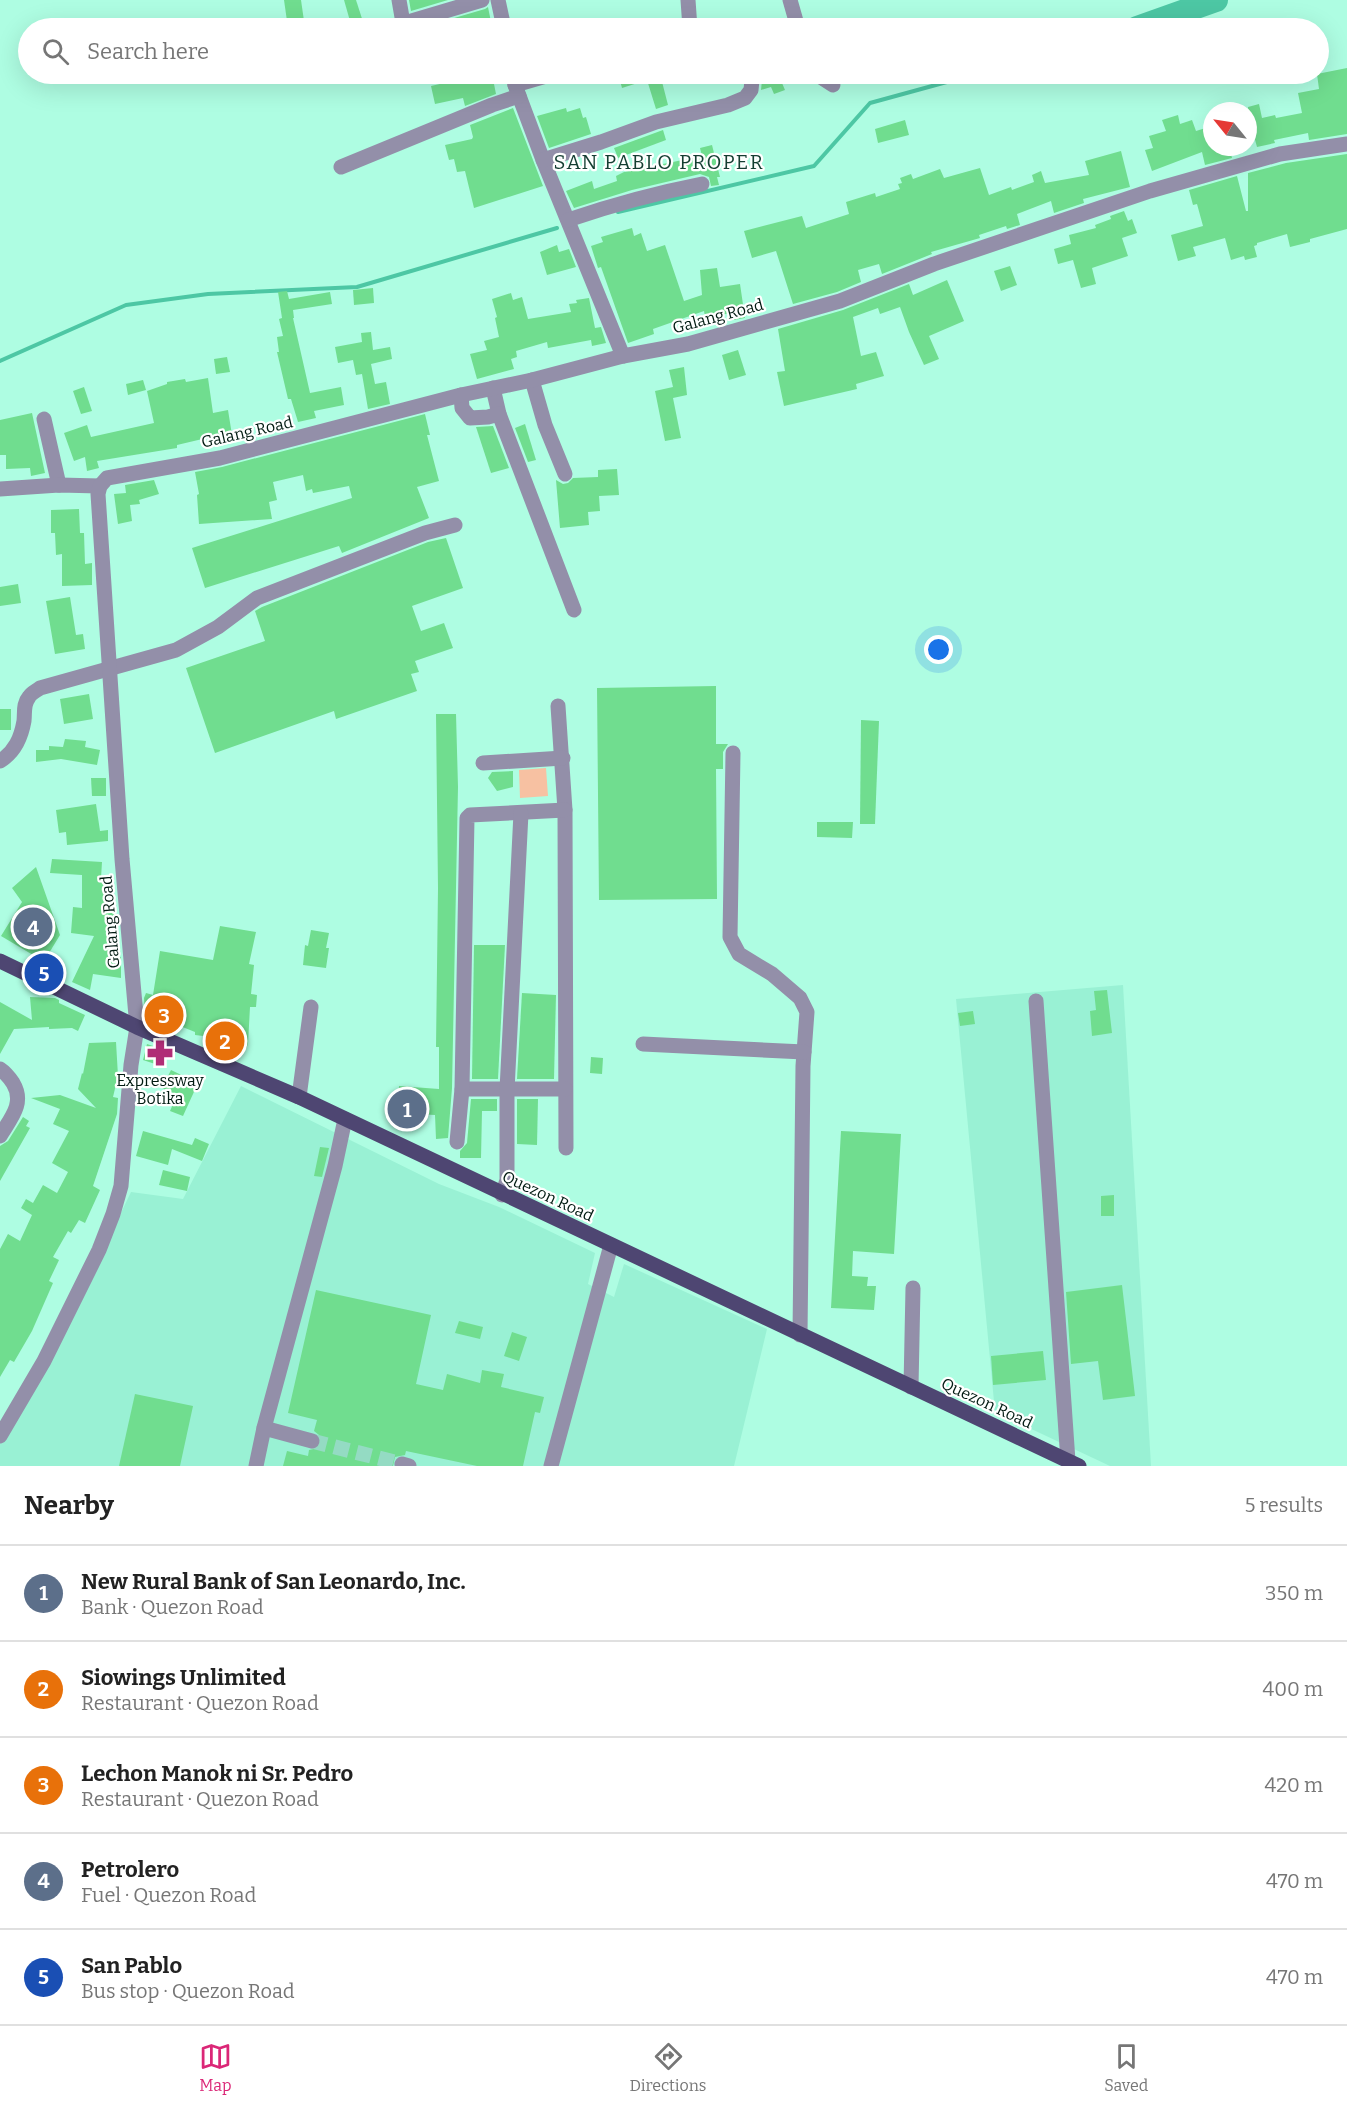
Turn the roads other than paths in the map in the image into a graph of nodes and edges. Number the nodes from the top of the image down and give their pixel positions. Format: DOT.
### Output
graph roads {
  1 [pos="399,0"];
  2 [pos="482,0"];
  3 [pos="498,0"];
  4 [pos="688,0"];
  5 [pos="790,0"];
  6 [pos="402,18"];
  7 [pos="422,18"];
  8 [pos="502,18"];
  9 [pos="689,18"];
  10 [pos="795,18"];
  11 [pos="752,84"];
  12 [pos="516,85"];
  13 [pos="1347,144"];
  14 [pos="543,160"];
  15 [pos="341,167"];
  16 [pos="702,184"];
  17 [pos="568,220"];
  18 [pos="623,356"];
  19 [pos="532,380"];
  20 [pos="493,388"];
  21 [pos="461,395"];
  22 [pos="498,414"];
  23 [pos="44,418"];
  24 [pos="565,474"];
  25 [pos="59,485"];
  26 [pos="100,486"];
  27 [pos="0,489"];
  28 [pos="455,525"];
  29 [pos="574,610"];
  30 [pos="110,670"];
  31 [pos="558,706"];
  32 [pos="733,753"];
  33 [pos="563,758"];
  34 [pos="0,761"];
  35 [pos="483,763"];
  36 [pos="565,810"];
  37 [pos="521,813"];
  38 [pos="0,961"];
  39 [pos="1036,1001"];
  40 [pos="311,1007"];
  41 [pos="137,1027"];
  42 [pos="643,1044"];
  43 [pos="804,1052"];
  44 [pos="0,1070"];
  45 [pos="462,1089"];
  46 [pos="565,1089"];
  47 [pos="507,1090"];
  48 [pos="299,1097"];
  49 [pos="7,1111"];
  50 [pos="345,1119"];
  51 [pos="0,1136"];
  52 [pos="457,1142"];
  53 [pos="566,1148"];
  54 [pos="502,1195"];
  55 [pos="611,1245"];
  56 [pos="913,1288"];
  57 [pos="800,1335"];
  58 [pos="911,1387"];
  59 [pos="264,1428"];
  60 [pos="0,1436"];
  61 [pos="312,1441"];
  62 [pos="1074,1463"];
  63 [pos="256,1466"];
  64 [pos="551,1466"];
  1 -- 6 [label="street"];
  2 -- 7 [label="street"];
  3 -- 8 [label="street"];
  4 -- 9 [label="street"];
  5 -- 10 [label="street"];
  11 -- 14 [label="street"];
  12 -- 14 [label="street"];
  12 -- 15 [label="street"];
  13 -- 18 [label="street, Galang Road"];
  14 -- 17 [label="street"];
  16 -- 17 [label="street"];
  17 -- 18 [label="street"];
  18 -- 19 [label="street, Galang Road"];
  19 -- 20 [label="street, Galang Road"];
  19 -- 24 [label="street"];
  20 -- 21 [label="street, Galang Road"];
  20 -- 22 [label="street"];
  21 -- 22 [label="street"];
  21 -- 26 [label="street, Galang Road"];
  22 -- 29 [label="street"];
  23 -- 25 [label="street"];
  25 -- 26 [label="street"];
  25 -- 27 [label="street"];
  26 -- 30 [label="street, Galang Road"];
  28 -- 30 [label="street"];
  30 -- 34 [label="street"];
  30 -- 41 [label="street, Galang Road"];
  31 -- 33 [label="street"];
  32 -- 43 [label="street"];
  33 -- 35 [label="street"];
  33 -- 36 [label="street"];
  36 -- 37 [label="street"];
  36 -- 46 [label="street"];
  37 -- 45 [label="street"];
  37 -- 47 [label="street"];
  38 -- 41 [label="main road, Quezon Road"];
  39 -- 62 [label="street"];
  40 -- 48 [label="street"];
  41 -- 48 [label="main road, Quezon Road"];
  41 -- 60 [label="street, Galang Road"];
  42 -- 43 [label="street"];
  43 -- 57 [label="street"];
  44 -- 49 [label="street"];
  45 -- 47 [label="street"];
  45 -- 52 [label="street"];
  46 -- 47 [label="street"];
  46 -- 53 [label="street"];
  47 -- 54 [label="street"];
  48 -- 50 [label="main road, Quezon Road"];
  49 -- 51 [label="street"];
  50 -- 54 [label="main road, Quezon Road"];
  50 -- 59 [label="street"];
  54 -- 55 [label="main road, Quezon Road"];
  55 -- 57 [label="main road, Quezon Road"];
  55 -- 64 [label="street"];
  56 -- 58 [label="street"];
  57 -- 58 [label="main road, Quezon Road"];
  58 -- 62 [label="main road, Quezon Road"];
  59 -- 61 [label="street"];
  59 -- 63 [label="street"];
}
